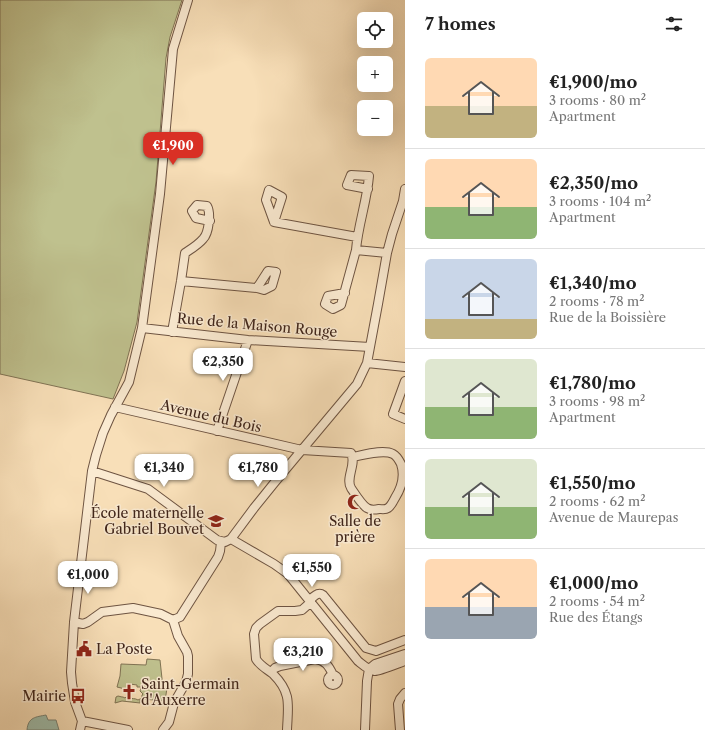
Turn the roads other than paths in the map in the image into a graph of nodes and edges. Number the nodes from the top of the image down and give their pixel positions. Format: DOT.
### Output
graph roads {
  1 [pos="188,0"];
  2 [pos="368,189"];
  3 [pos="405,189"];
  4 [pos="404,200"];
  5 [pos="210,221"];
  6 [pos="274,222"];
  7 [pos="357,237"];
  8 [pos="356,250"];
  9 [pos="387,253"];
  10 [pos="181,280"];
  11 [pos="257,288"];
  12 [pos="345,293"];
  13 [pos="142,328"];
  14 [pos="172,332"];
  15 [pos="248,340"];
  16 [pos="370,347"];
  17 [pos="367,363"];
  18 [pos="405,367"];
  19 [pos="405,381"];
  20 [pos="402,402"];
  21 [pos="115,407"];
  22 [pos="405,419"];
  23 [pos="217,431"];
  24 [pos="302,450"];
  25 [pos="353,457"];
  26 [pos="92,471"];
  27 [pos="231,539"];
  28 [pos="221,542"];
  29 [pos="310,601"];
  30 [pos="173,620"];
  31 [pos="74,622"];
  32 [pos="405,640"];
  33 [pos="405,654"];
  34 [pos="405,661"];
  35 [pos="369,669"];
  36 [pos="271,672"];
  37 [pos="333,675"];
  38 [pos="405,693"];
  39 [pos="82,721"];
  40 [pos="80,730"];
  41 [pos="128,730"];
  42 [pos="163,730"];
  43 [pos="287,730"];
  44 [pos="365,730"];
  45 [pos="400,730"];
  1 -- 13 [label="street"];
  2 -- 7 [label="street"];
  3 -- 4 [label="street"];
  4 -- 9 [label="street"];
  5 -- 10 [label="street"];
  6 -- 7 [label="street"];
  7 -- 8 [label="street"];
  8 -- 9 [label="street"];
  8 -- 12 [label="street"];
  9 -- 16 [label="street"];
  10 -- 11 [label="street"];
  10 -- 14 [label="street"];
  13 -- 14 [label="street, Rue de la Maison Rouge"];
  13 -- 21 [label="street"];
  14 -- 15 [label="street, Rue de la Maison Rouge"];
  15 -- 16 [label="street, Rue de la Maison Rouge"];
  15 -- 23 [label="street"];
  16 -- 17 [label="street"];
  17 -- 18 [label="street"];
  17 -- 24 [label="street"];
  19 -- 20 [label="street"];
  20 -- 22 [label="street"];
  21 -- 23 [label="street, Avenue du Bois"];
  21 -- 26 [label="street"];
  23 -- 24 [label="street, Avenue du Bois"];
  24 -- 25 [label="street, Avenue du Bois"];
  24 -- 27 [label="street"];
  25 -- 25 [label="street"];
  26 -- 28 [label="street"];
  26 -- 31 [label="street"];
  27 -- 28 [label="street"];
  27 -- 29 [label="street"];
  28 -- 30 [label="street"];
  29 -- 32 [label="street"];
  29 -- 35 [label="street"];
  29 -- 36 [label="street"];
  30 -- 31 [label="street"];
  30 -- 42 [label="street"];
  31 -- 39 [label="street"];
  33 -- 35 [label="street"];
  34 -- 35 [label="street"];
  35 -- 44 [label="street"];
  36 -- 37 [label="street"];
  36 -- 43 [label="street"];
  38 -- 45 [label="street"];
  39 -- 40 [label="street"];
  39 -- 41 [label="street"];
}
